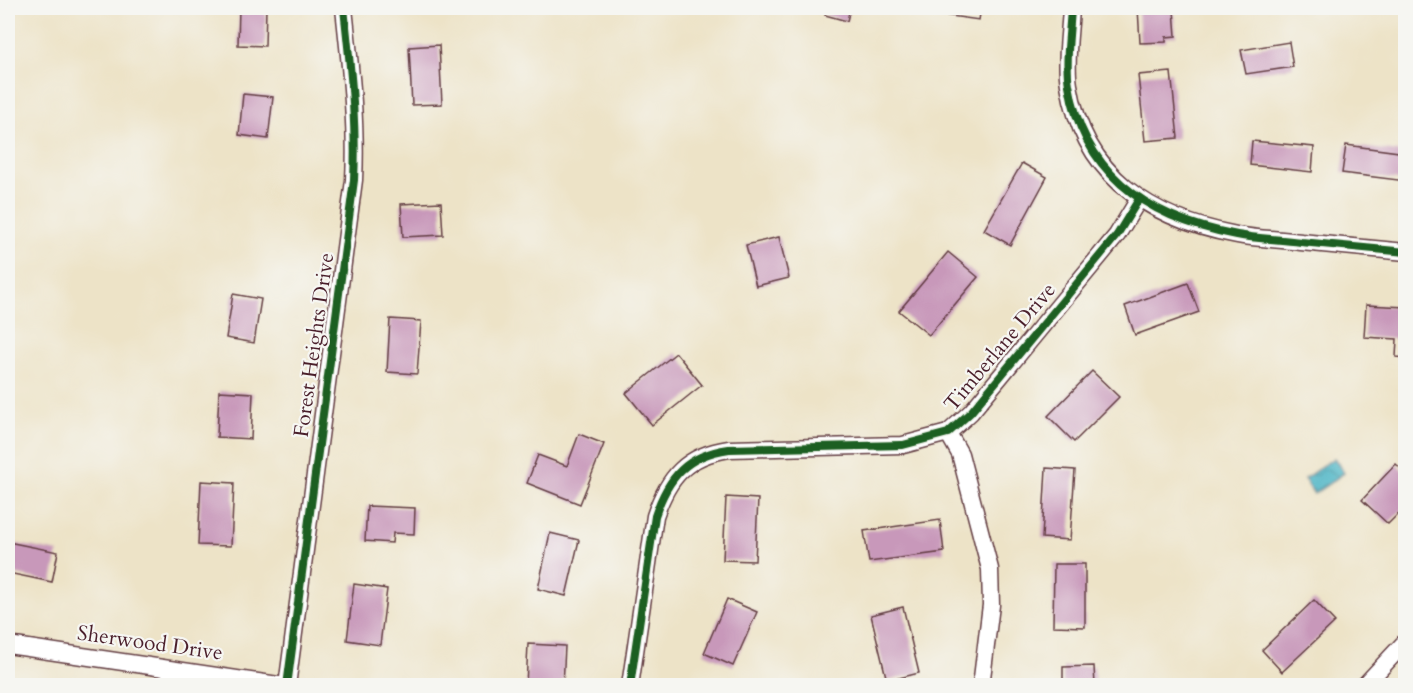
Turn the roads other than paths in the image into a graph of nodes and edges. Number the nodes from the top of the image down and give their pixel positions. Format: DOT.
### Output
graph roads {
  1 [pos="344,8"];
  2 [pos="1071,8"];
  3 [pos="1139,199"];
  4 [pos="1406,252"];
  5 [pos="948,433"];
  6 [pos="1406,641"];
  7 [pos="8,645"];
  8 [pos="286,686"];
  9 [pos="630,686"];
  10 [pos="981,686"];
  11 [pos="1364,686"];
  1 -- 8 [label="street, Forest Heights Drive"];
  2 -- 3 [label="street"];
  3 -- 4 [label="street"];
  3 -- 5 [label="street, Timberlane Drive"];
  5 -- 9 [label="street, Timberlane Drive"];
  5 -- 10 [label="street"];
  6 -- 11 [label="street"];
  7 -- 8 [label="street, Sherwood Drive"];
}
